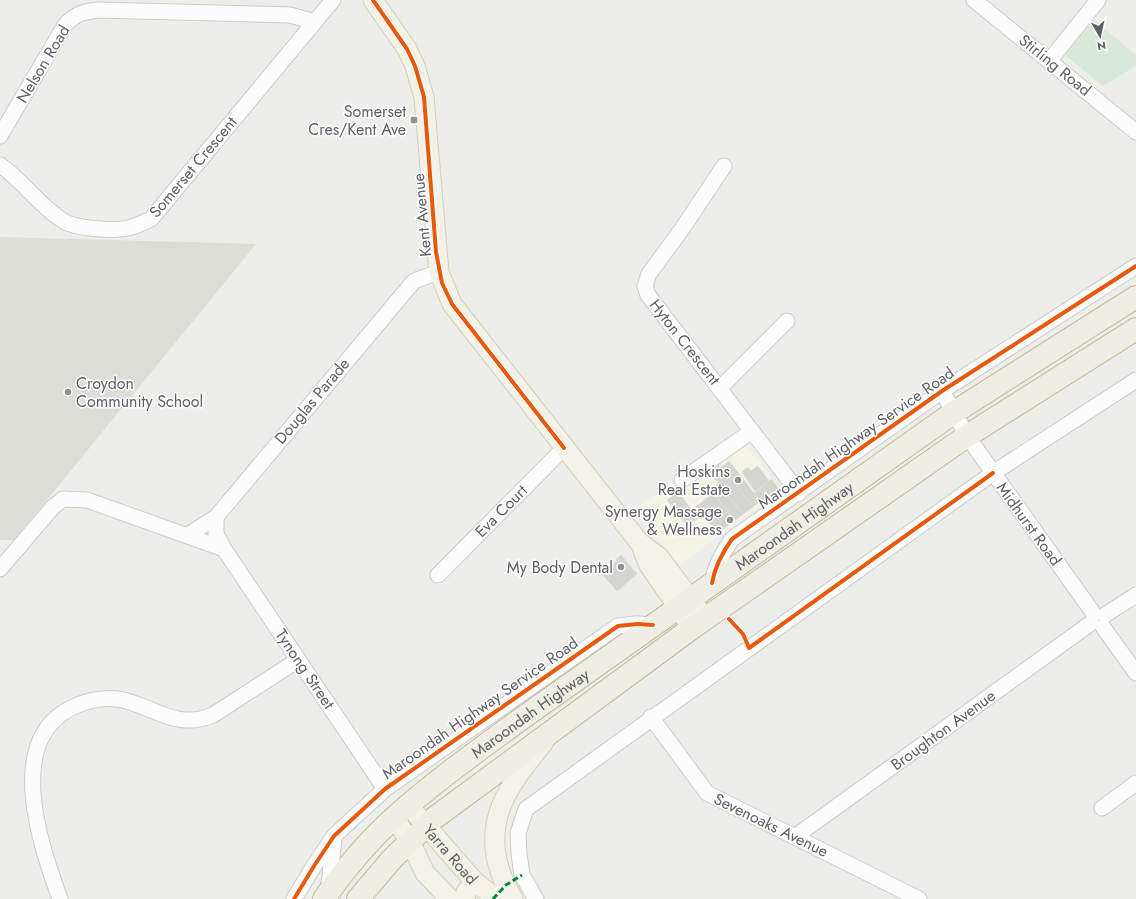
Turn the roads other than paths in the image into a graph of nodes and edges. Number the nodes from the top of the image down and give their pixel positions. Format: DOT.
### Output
graph roads {
  1 [pos="333,0"];
  2 [pos="373,0"];
  3 [pos="974,0"];
  4 [pos="1098,0"];
  5 [pos="315,22"];
  6 [pos="1050,60"];
  7 [pos="1136,132"];
  8 [pos="0,136"];
  9 [pos="0,165"];
  10 [pos="724,166"];
  11 [pos="1136,266"];
  12 [pos="439,272"];
  13 [pos="1136,297"];
  14 [pos="787,321"];
  15 [pos="1136,329"];
  16 [pos="1136,380"];
  17 [pos="720,388"];
  18 [pos="942,391"];
  19 [pos="953,413"];
  20 [pos="752,431"];
  21 [pos="967,436"];
  22 [pos="564,448"];
  23 [pos="993,473"];
  24 [pos="682,480"];
  25 [pos="799,493"];
  26 [pos="216,517"];
  27 [pos="188,535"];
  28 [pos="224,549"];
  29 [pos="0,569"];
  30 [pos="438,575"];
  31 [pos="712,583"];
  32 [pos="1136,595"];
  33 [pos="684,603"];
  34 [pos="1098,620"];
  35 [pos="699,624"];
  36 [pos="653,625"];
  37 [pos="298,660"];
  38 [pos="1136,673"];
  39 [pos="652,717"];
  40 [pos="552,732"];
  41 [pos="1136,783"];
  42 [pos="386,789"];
  43 [pos="1102,808"];
  44 [pos="401,811"];
  45 [pos="427,826"];
  46 [pos="334,836"];
  47 [pos="796,836"];
  48 [pos="410,841"];
  49 [pos="475,882"];
  50 [pos="326,896"];
  51 [pos="60,899"];
  52 [pos="294,899"];
  53 [pos="358,899"];
  54 [pos="450,899"];
  55 [pos="465,899"];
  56 [pos="497,899"];
  57 [pos="513,899"];
  58 [pos="536,899"];
  59 [pos="919,899"];
  1 -- 5 [label="street, Somerset Crescent"];
  2 -- 12 [label="main road, Kent Avenue"];
  3 -- 6 [label="street, Stirling Road"];
  4 -- 6 [label="street"];
  5 -- 8 [label="street, Nelson Road"];
  5 -- 9 [label="street, Somerset Crescent"];
  6 -- 7 [label="street, Stirling Road"];
  10 -- 17 [label="street, Hyton Crescent"];
  11 -- 18 [label="street, Maroondah Highway Service Road"];
  12 -- 22 [label="main road, Kent Avenue"];
  12 -- 26 [label="street, Douglas Parade"];
  13 -- 19 [label="highway, Maroondah Highway"];
  14 -- 17 [label="street"];
  15 -- 21 [label="highway, Maroondah Highway"];
  16 -- 23 [label="street"];
  17 -- 20 [label="street, Hyton Crescent"];
  18 -- 19 [label="street, Midhurst Road"];
  18 -- 25 [label="street, Maroondah Highway Service Road"];
  19 -- 21 [label="street, Midhurst Road"];
  19 -- 31 [label="highway, Maroondah Highway"];
  20 -- 24 [label="street"];
  20 -- 25 [label="street, Hyton Crescent"];
  21 -- 23 [label="street, Midhurst Road"];
  21 -- 35 [label="highway, Maroondah Highway"];
  22 -- 30 [label="street, Eva Court"];
  22 -- 33 [label="main road, Kent Avenue"];
  23 -- 34 [label="street, Midhurst Road"];
  23 -- 39 [label="street"];
  25 -- 31 [label="street, Maroondah Highway Service Road"];
  26 -- 27 [label="street, Douglas Parade"];
  26 -- 28 [label="street, Tynong Street"];
  27 -- 28 [label="street"];
  27 -- 29 [label="street"];
  28 -- 37 [label="street, Tynong Street"];
  31 -- 33 [label="highway, Maroondah Highway"];
  32 -- 34 [label="street, Broughton Avenue"];
  33 -- 35 [label="main road, Kent Avenue"];
  33 -- 36 [label="highway, Maroondah Highway"];
  34 -- 38 [label="street, Midhurst Road"];
  34 -- 47 [label="street, Broughton Avenue"];
  35 -- 40 [label="highway, Maroondah Highway"];
  36 -- 42 [label="street, Maroondah Highway Service Road"];
  36 -- 44 [label="highway, Maroondah Highway"];
  37 -- 42 [label="street, Tynong Street"];
  37 -- 51 [label="street"];
  39 -- 47 [label="street, Sevenoaks Avenue"];
  39 -- 58 [label="street"];
  40 -- 45 [label="highway, Maroondah Highway"];
  40 -- 57 [label="main road"];
  41 -- 43 [label="street"];
  42 -- 46 [label="street, Maroondah Highway Service Road"];
  44 -- 45 [label="main road, Yarra Road"];
  44 -- 48 [label="main road, Yarra Road"];
  44 -- 50 [label="highway, Maroondah Highway"];
  45 -- 48 [label="highway, Maroondah Highway"];
  45 -- 49 [label="main road, Yarra Road"];
  46 -- 50 [label="street"];
  46 -- 52 [label="street, Maroondah Highway Service Road"];
  47 -- 59 [label="street, Sevenoaks Avenue"];
  48 -- 53 [label="highway, Maroondah Highway"];
  48 -- 54 [label="main road, Yarra Road"];
  49 -- 55 [label="main road"];
  49 -- 56 [label="main road, Yarra Road"];
}
